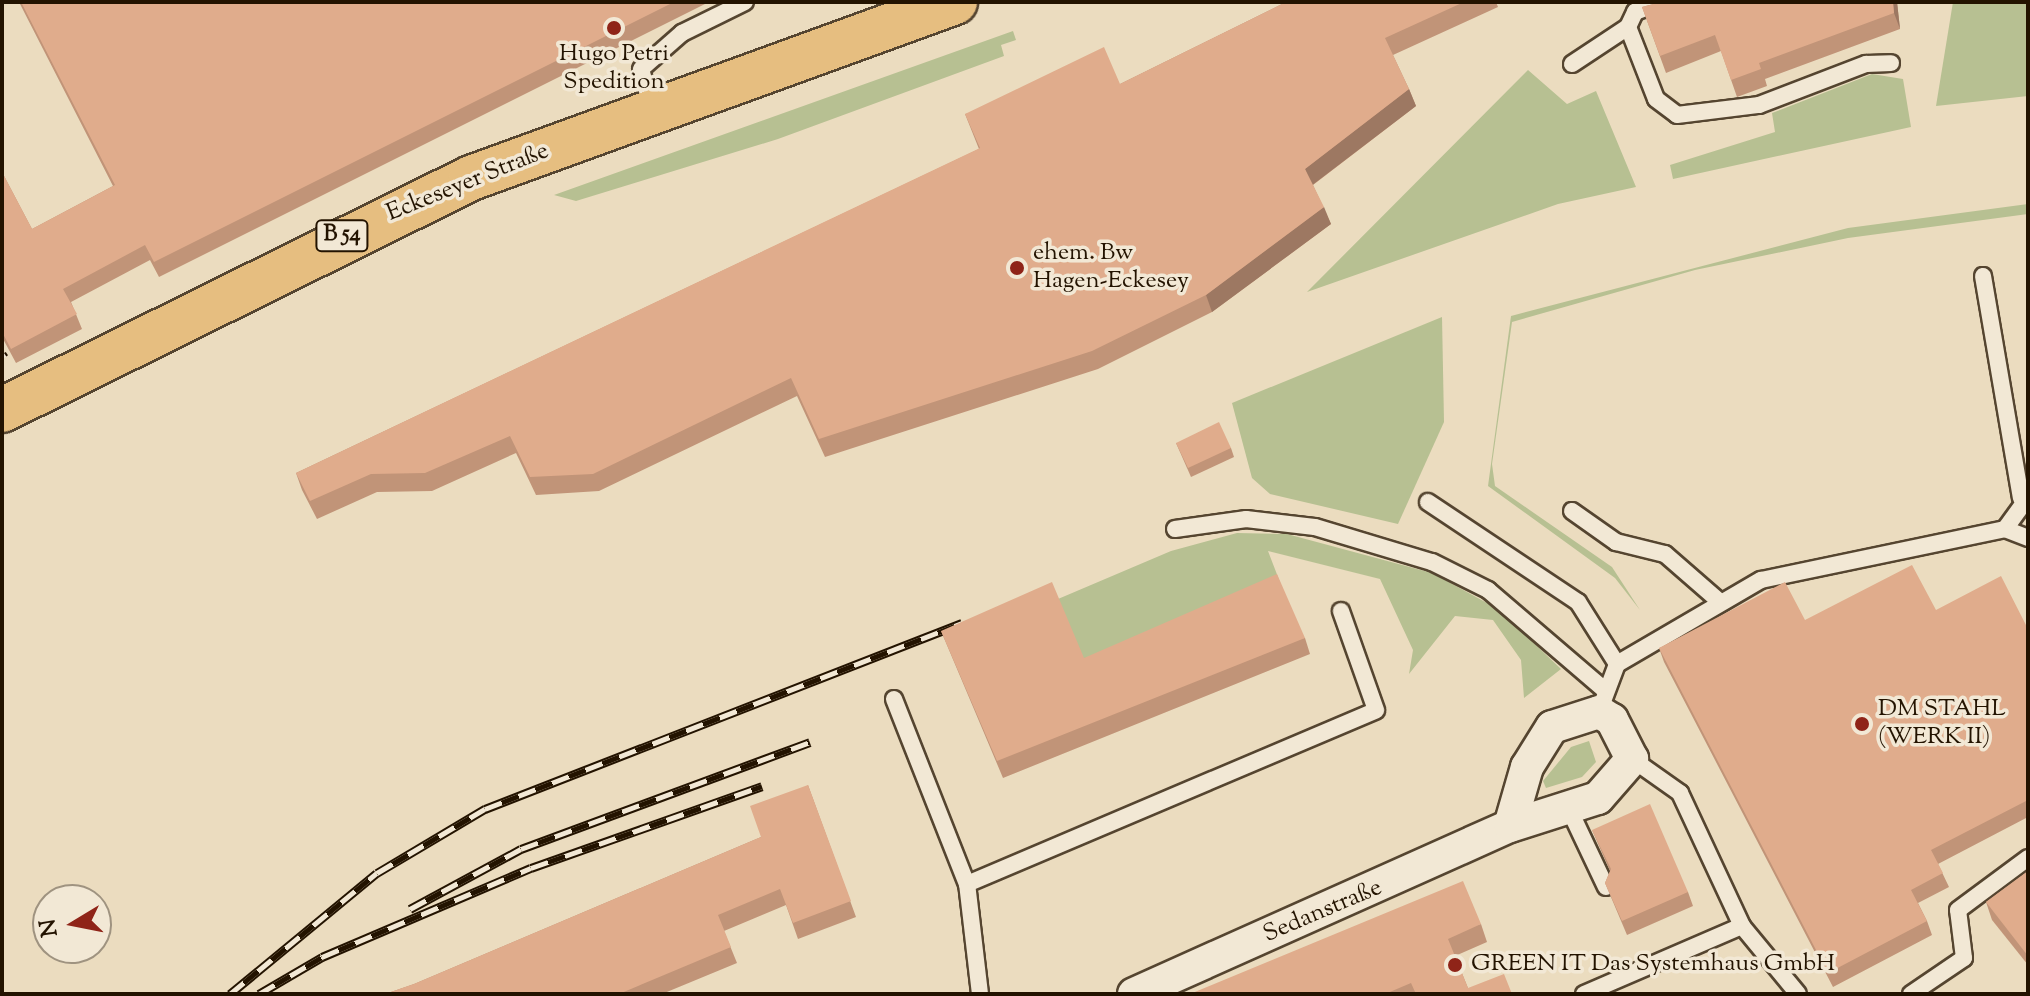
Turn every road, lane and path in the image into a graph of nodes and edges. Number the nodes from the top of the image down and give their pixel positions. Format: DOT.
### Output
graph roads {
  1 [pos="745,2"];
  2 [pos="955,2"];
  3 [pos="1661,2"];
  4 [pos="1628,27"];
  5 [pos="1891,63"];
  6 [pos="1572,64"];
  7 [pos="652,111"];
  8 [pos="1983,276"];
  9 [pos="4,403"];
  10 [pos="2024,497"];
  11 [pos="1428,502"];
  12 [pos="1572,511"];
  13 [pos="1175,529"];
  14 [pos="2005,529"];
  15 [pos="2028,538"];
  16 [pos="1718,600"];
  17 [pos="1341,611"];
  18 [pos="1622,661"];
  19 [pos="894,699"];
  20 [pos="1603,702"];
  21 [pos="1632,759"];
  22 [pos="1570,811"];
  23 [pos="1510,826"];
  24 [pos="2028,858"];
  25 [pos="967,884"];
  26 [pos="1606,887"];
  27 [pos="1742,926"];
  28 [pos="980,994"];
  29 [pos="1134,994"];
  30 [pos="1584,994"];
  31 [pos="1798,994"];
  32 [pos="1911,994"];
  1 -- 7 [label="lane"];
  2 -- 7 [label="main road, Eckeseyer Straße / B 54"];
  3 -- 4 [label="lane"];
  4 -- 5 [label="lane"];
  4 -- 6 [label="lane"];
  7 -- 9 [label="main road, Eckeseyer Straße / B 54"];
  8 -- 10 [label="lane"];
  10 -- 14 [label="lane"];
  11 -- 18 [label="lane"];
  12 -- 16 [label="lane"];
  13 -- 20 [label="lane"];
  14 -- 15 [label="lane"];
  14 -- 16 [label="lane"];
  16 -- 18 [label="lane"];
  17 -- 25 [label="lane"];
  18 -- 20 [label="lane"];
  19 -- 25 [label="lane"];
  20 -- 21 [label="street"];
  20 -- 23 [label="street"];
  21 -- 22 [label="street, Sedanstraße"];
  21 -- 27 [label="lane"];
  22 -- 23 [label="street, Sedanstraße"];
  22 -- 26 [label="lane"];
  23 -- 29 [label="street, Sedanstraße"];
  24 -- 32 [label="lane"];
  25 -- 28 [label="lane"];
  27 -- 30 [label="lane"];
  27 -- 31 [label="lane"];
}
